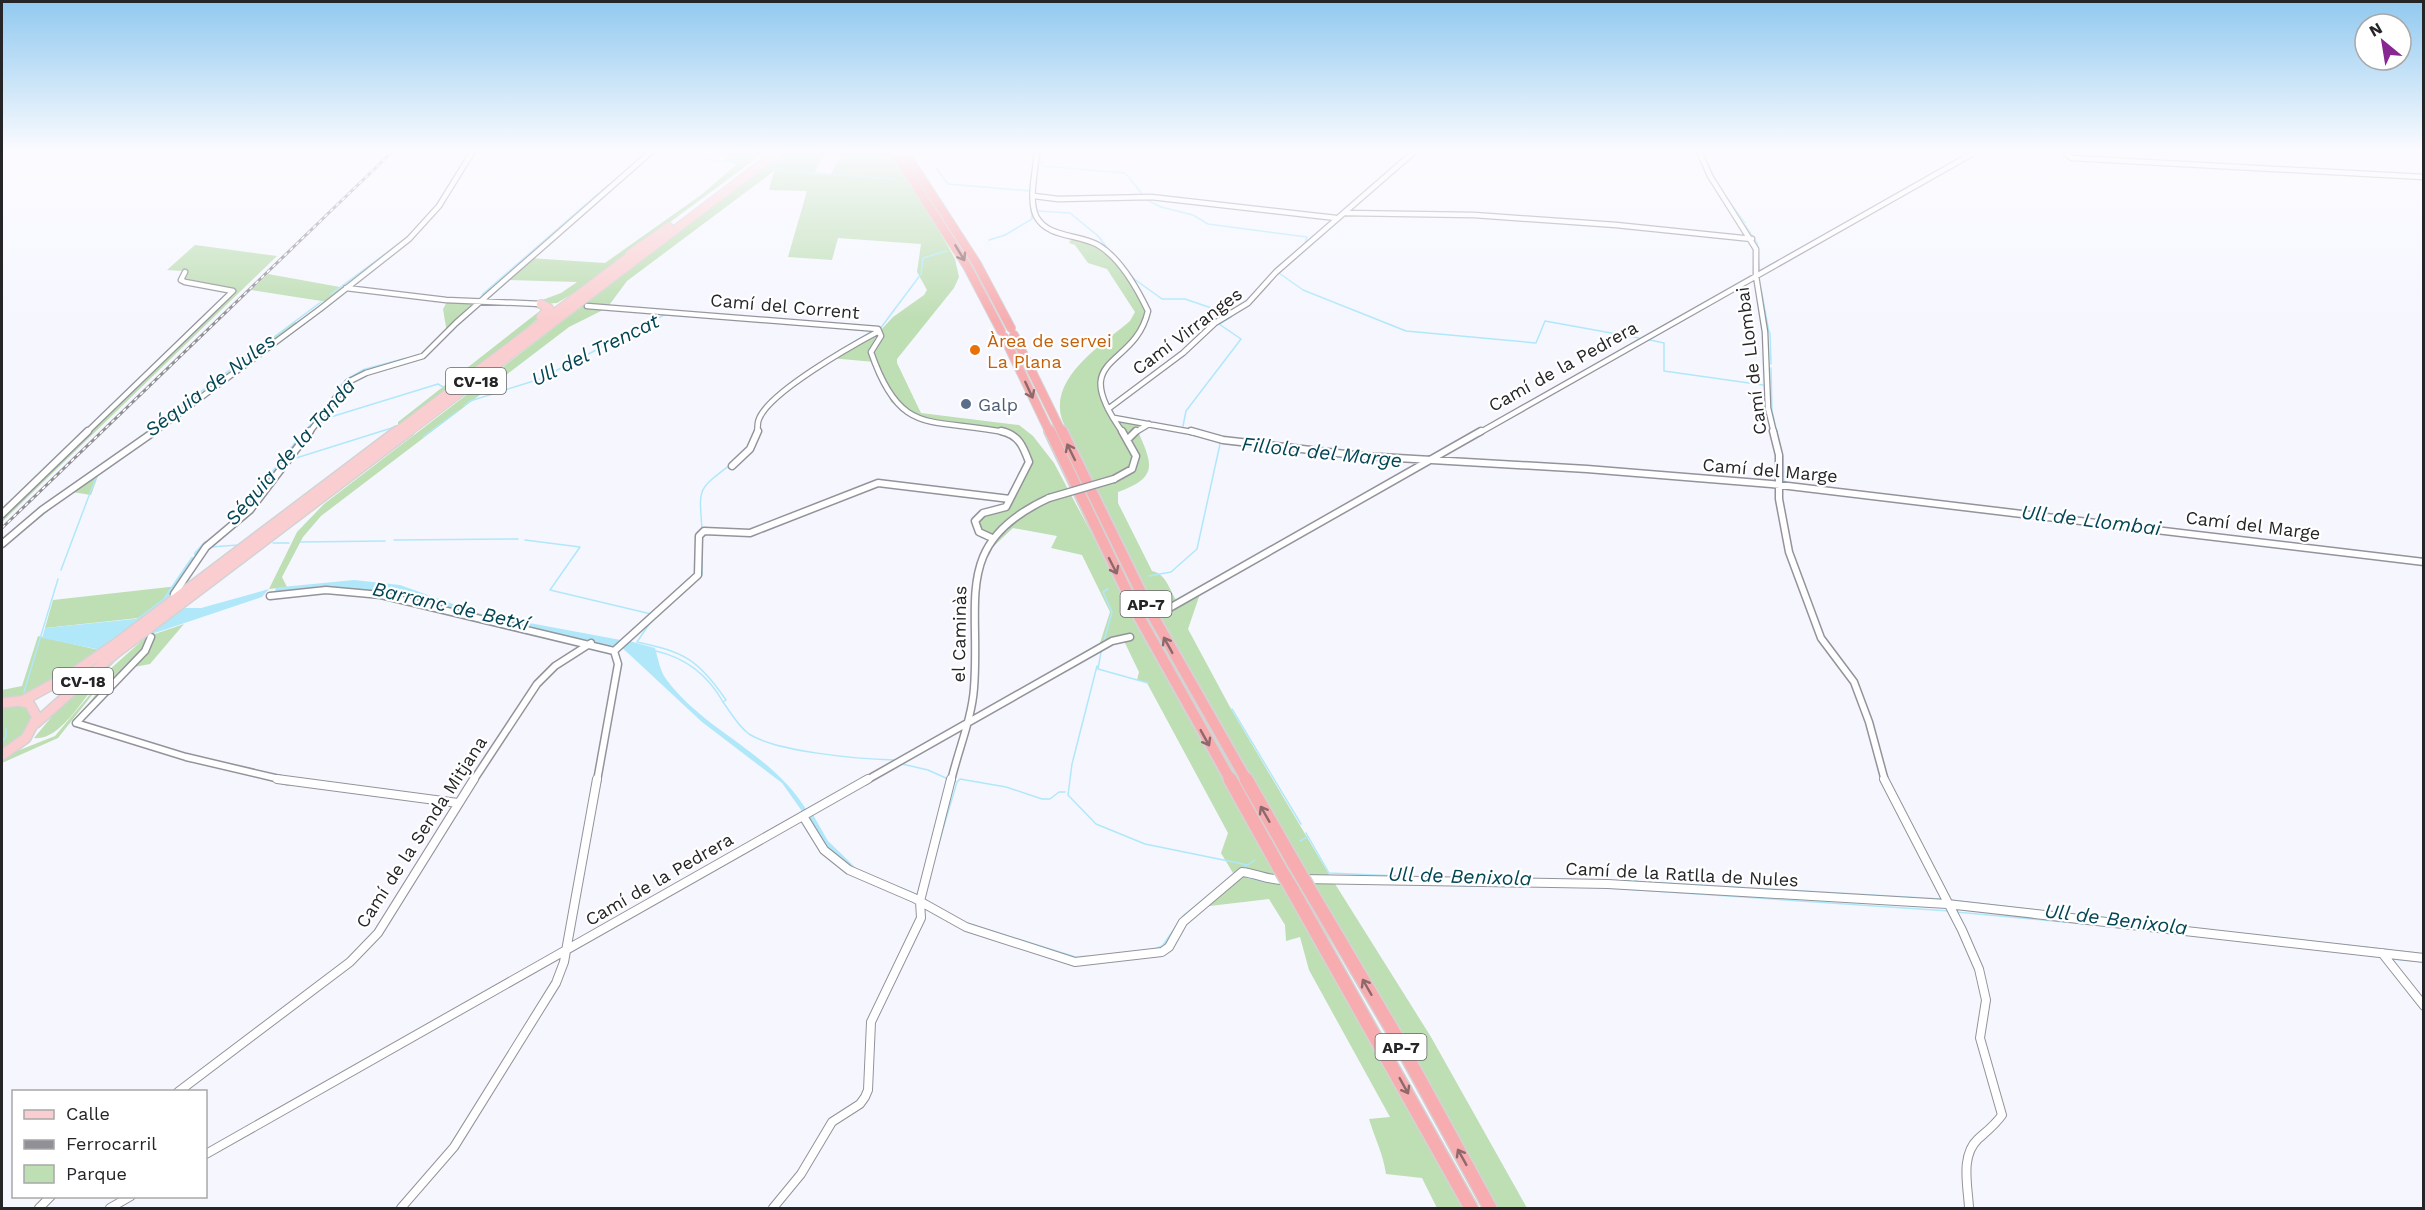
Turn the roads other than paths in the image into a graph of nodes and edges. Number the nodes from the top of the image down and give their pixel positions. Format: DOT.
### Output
graph roads {
  1 [pos="437,207"];
  2 [pos="588,207"];
  3 [pos="695,207"];
  4 [pos="704,207"];
  5 [pos="930,207"];
  6 [pos="940,207"];
  7 [pos="1034,207"];
  8 [pos="1243,207"];
  9 [pos="1351,207"];
  10 [pos="1731,207"];
  11 [pos="1877,207"];
  12 [pos="1345,213"];
  13 [pos="1336,218"];
  14 [pos="669,227"];
  15 [pos="1752,239"];
  16 [pos="185,272"];
  17 [pos="1756,276"];
  18 [pos="346,288"];
  19 [pos="482,300"];
  20 [pos="541,304"];
  21 [pos="587,306"];
  22 [pos="879,332"];
  23 [pos="1008,333"];
  24 [pos="1108,409"];
  25 [pos="1113,418"];
  26 [pos="1152,423"];
  27 [pos="405,426"];
  28 [pos="1128,439"];
  29 [pos="1431,460"];
  30 [pos="732,466"];
  31 [pos="1781,485"];
  32 [pos="1010,499"];
  33 [pos="2,514"];
  34 [pos="992,538"];
  35 [pos="2,544"];
  36 [pos="2424,562"];
  37 [pos="174,594"];
  38 [pos="270,596"];
  39 [pos="1166,610"];
  40 [pos="151,637"];
  41 [pos="1130,637"];
  42 [pos="591,643"];
  43 [pos="614,651"];
  44 [pos="22,701"];
  45 [pos="2,703"];
  46 [pos="36,723"];
  47 [pos="966,723"];
  48 [pos="2,755"];
  49 [pos="458,803"];
  50 [pos="803,816"];
  51 [pos="920,901"];
  52 [pos="1951,909"];
  53 [pos="567,950"];
  54 [pos="2382,953"];
  55 [pos="2424,958"];
  56 [pos="2424,1006"];
  57 [pos="181,1090"];
  58 [pos="207,1153"];
  59 [pos="50,1198"];
  60 [pos="129,1198"];
  61 [pos="39,1209"];
  62 [pos="110,1209"];
  63 [pos="401,1209"];
  64 [pos="773,1209"];
  65 [pos="1471,1209"];
  66 [pos="1490,1209"];
  67 [pos="1969,1209"];
  1 -- 18 [label="street"];
  2 -- 19 [label="street"];
  3 -- 14 [label="main road, CV-18"];
  4 -- 46 [label="main road, CV-18"];
  5 -- 23 [label="highway, AP-7, one-way"];
  6 -- 23 [label="highway, AP-7"];
  7 -- 24 [label="street, el Caminàs"];
  8 -- 13 [label="street"];
  9 -- 12 [label="street, Camí Virranges"];
  10 -- 15 [label="street, Camí de Llombai"];
  11 -- 17 [label="street, Camí de la Pedrera"];
  12 -- 13 [label="street, Camí Virranges"];
  12 -- 15 [label="street"];
  13 -- 24 [label="street, Camí Virranges"];
  14 -- 20 [label="main road, CV-18"];
  14 -- 27 [label="main road, CV-18"];
  15 -- 17 [label="street, Camí de Llombai"];
  16 -- 33 [label="street"];
  17 -- 29 [label="street, Camí de la Pedrera"];
  17 -- 31 [label="street, Camí de Llombai"];
  18 -- 19 [label="street"];
  18 -- 35 [label="street"];
  19 -- 20 [label="street"];
  19 -- 37 [label="street"];
  20 -- 27 [label="main road, CV-18"];
  21 -- 22 [label="street, Camí del Corrent"];
  22 -- 30 [label="street"];
  22 -- 32 [label="street, Camí del Corrent"];
  23 -- 65 [label="highway, AP-7, one-way, bridge"];
  66 -- 23 [label="highway, AP-7, one-way, bridge"];
  24 -- 25 [label="street, el Caminàs"];
  25 -- 26 [label="street, Camí del Marge"];
  25 -- 28 [label="street, el Caminàs"];
  26 -- 28 [label="street"];
  26 -- 29 [label="street, Camí del Marge"];
  27 -- 44 [label="main road, CV-18"];
  28 -- 34 [label="street, el Caminàs, bridge"];
  29 -- 31 [label="street, Camí del Marge"];
  29 -- 39 [label="street, Camí de la Pedrera"];
  31 -- 36 [label="street, Camí del Marge"];
  31 -- 52 [label="street, Camí de Llombai"];
  32 -- 34 [label="street"];
  32 -- 43 [label="street"];
  34 -- 47 [label="street, el Caminàs"];
  38 -- 42 [label="street"];
  40 -- 49 [label="street"];
  41 -- 47 [label="street, Camí de la Pedrera"];
  42 -- 43 [label="street"];
  42 -- 49 [label="street, Camí de la Senda Mitjana"];
  43 -- 53 [label="street"];
  44 -- 45 [label="main road, CV-18"];
  44 -- 46 [label="main road, CV-18"];
  46 -- 48 [label="main road, CV-18"];
  47 -- 50 [label="street, Camí de la Pedrera"];
  47 -- 51 [label="street, el Caminàs"];
  49 -- 57 [label="street, Camí de la Senda Mitjana"];
  50 -- 51 [label="street, Camí de la Ratlla de Nules"];
  50 -- 53 [label="street, Camí de la Pedrera"];
  51 -- 52 [label="street, Camí de la Ratlla de Nules"];
  51 -- 64 [label="street, el Caminàs"];
  52 -- 54 [label="street, Camí de la Ratlla de Nules"];
  52 -- 67 [label="street, Camí de Llombai"];
  53 -- 58 [label="street, Camí de la Pedrera"];
  53 -- 63 [label="street"];
  54 -- 55 [label="street, Camí de la Ratlla de Nules"];
  54 -- 56 [label="street"];
  59 -- 61 [label="street"];
  60 -- 62 [label="street"];
}
